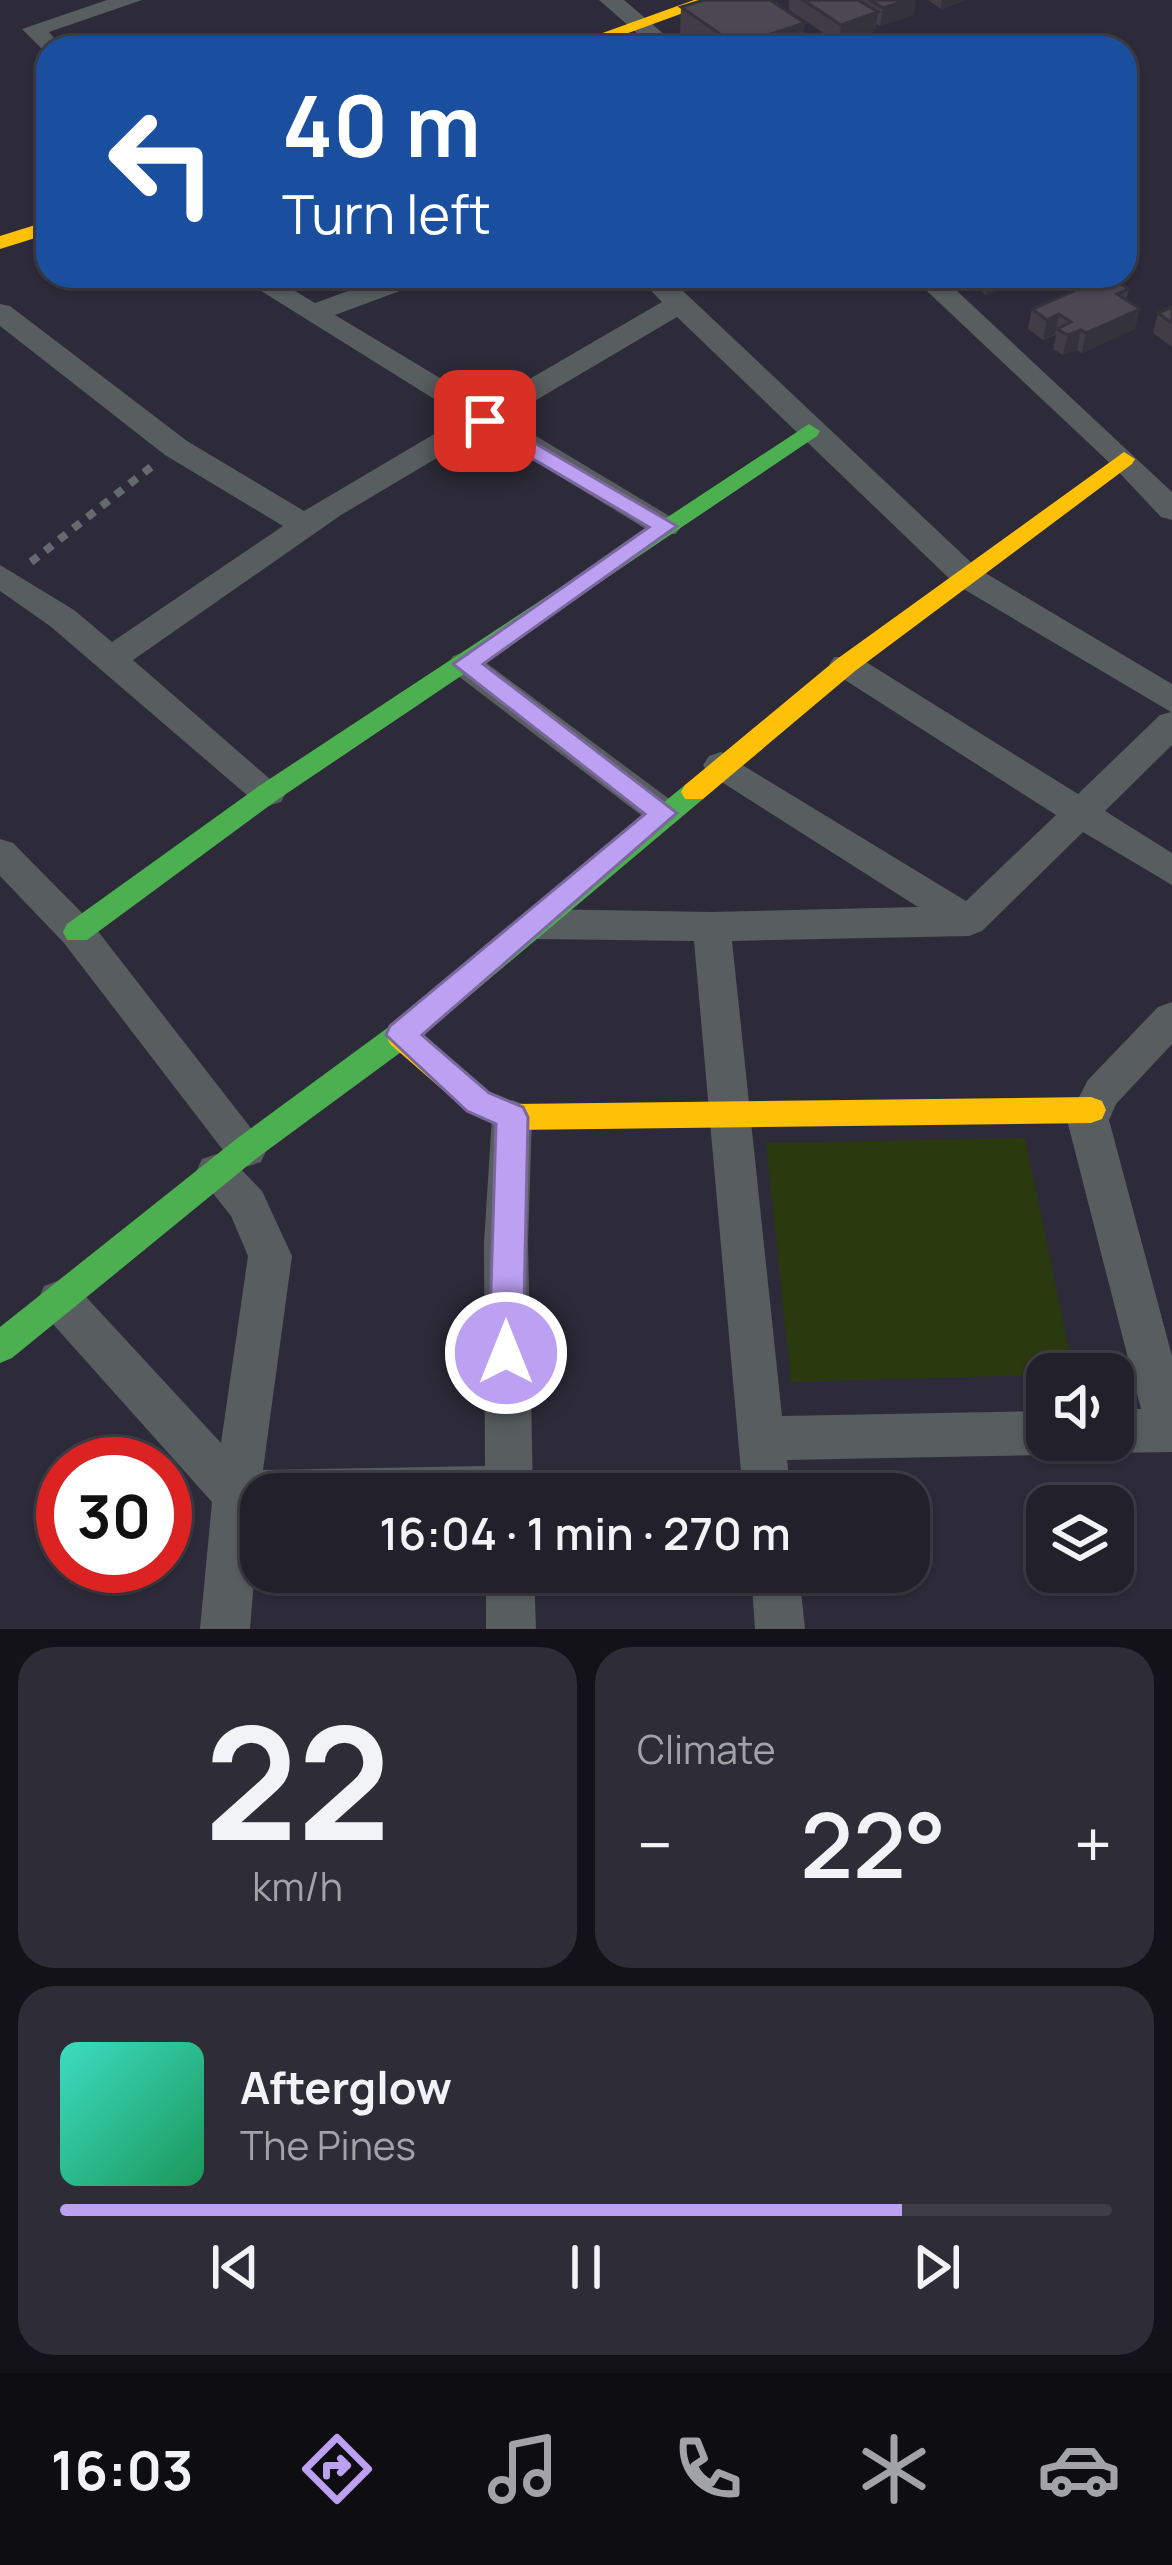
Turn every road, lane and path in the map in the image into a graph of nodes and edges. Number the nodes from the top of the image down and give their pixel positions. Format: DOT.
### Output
graph roads {
  1 [pos="131,0"];
  2 [pos="610,0"];
  3 [pos="711,0"];
  4 [pos="639,24"];
  5 [pos="37,36"];
  6 [pos="604,36"];
  7 [pos="654,36"];
  8 [pos="36,231"];
  9 [pos="2,241"];
  10 [pos="270,288"];
  11 [pos="382,288"];
  12 [pos="663,288"];
  13 [pos="938,288"];
  14 [pos="679,304"];
  15 [pos="312,314"];
  16 [pos="7,328"];
  17 [pos="485,421"];
  18 [pos="809,431"];
  19 [pos="176,448"];
  20 [pos="1124,459"];
  21 [pos="1172,510"];
  22 [pos="306,526"];
  23 [pos="665,526"];
  24 [pos="966,576"];
  25 [pos="2,582"];
  26 [pos="112,659"];
  27 [pos="466,664"];
  28 [pos="846,665"];
  29 [pos="1172,700"];
  30 [pos="1172,724"];
  31 [pos="721,765"];
  32 [pos="268,793"];
  33 [pos="663,813"];
  34 [pos="1080,814"];
  35 [pos="0,853"];
  36 [pos="1172,872"];
  37 [pos="969,921"];
  38 [pos="536,924"];
  39 [pos="712,927"];
  40 [pos="77,932"];
  41 [pos="1172,1018"];
  42 [pos="401,1035"];
  43 [pos="1091,1110"];
  44 [pos="730,1116"];
  45 [pos="512,1117"];
  46 [pos="231,1161"];
  47 [pos="60,1300"];
  48 [pos="0,1347"];
  49 [pos="1170,1430"];
  50 [pos="1134,1431"];
  51 [pos="1026,1432"];
  52 [pos="761,1438"];
  53 [pos="509,1473"];
  54 [pos="765,1473"];
  55 [pos="236,1494"];
  56 [pos="240,1494"];
  57 [pos="510,1593"];
  58 [pos="777,1593"];
  59 [pos="224,1629"];
  60 [pos="511,1629"];
  61 [pos="780,1629"];
  1 -- 5 [label="street"];
  2 -- 4 [label="street"];
  3 -- 4 [label="street"];
  4 -- 6 [label="street"];
  4 -- 7 [label="street"];
  8 -- 9 [label="street"];
  10 -- 15 [label="street"];
  11 -- 15 [label="street"];
  12 -- 14 [label="street"];
  13 -- 20 [label="street"];
  14 -- 17 [label="street"];
  14 -- 18 [label="street"];
  15 -- 17 [label="street"];
  16 -- 19 [label="street"];
  17 -- 22 [label="street"];
  17 -- 23 [label="street"];
  18 -- 23 [label="street"];
  18 -- 24 [label="street"];
  19 -- 22 [label="street"];
  19 -- 25 [label="path"];
  20 -- 21 [label="street"];
  20 -- 24 [label="street"];
  22 -- 26 [label="street"];
  23 -- 27 [label="street"];
  24 -- 28 [label="street"];
  24 -- 29 [label="street"];
  25 -- 26 [label="street"];
  26 -- 32 [label="street"];
  27 -- 32 [label="street"];
  27 -- 33 [label="street"];
  28 -- 31 [label="street"];
  28 -- 34 [label="street"];
  30 -- 34 [label="street"];
  31 -- 33 [label="street"];
  31 -- 37 [label="street"];
  32 -- 40 [label="street"];
  33 -- 38 [label="street"];
  34 -- 36 [label="street"];
  34 -- 37 [label="street"];
  35 -- 40 [label="street"];
  37 -- 39 [label="street"];
  38 -- 39 [label="street"];
  38 -- 42 [label="street"];
  39 -- 44 [label="street"];
  40 -- 46 [label="street"];
  41 -- 43 [label="street"];
  42 -- 45 [label="street"];
  42 -- 46 [label="street"];
  43 -- 44 [label="street"];
  43 -- 49 [label="street"];
  44 -- 45 [label="street"];
  44 -- 52 [label="street"];
  45 -- 53 [label="street"];
  46 -- 47 [label="street"];
  46 -- 55 [label="street"];
  47 -- 48 [label="street"];
  47 -- 55 [label="street"];
  49 -- 50 [label="street"];
  51 -- 52 [label="street"];
  52 -- 54 [label="street"];
  55 -- 56 [label="street"];
  55 -- 59 [label="street"];
  57 -- 60 [label="street"];
  58 -- 61 [label="street"];
}
